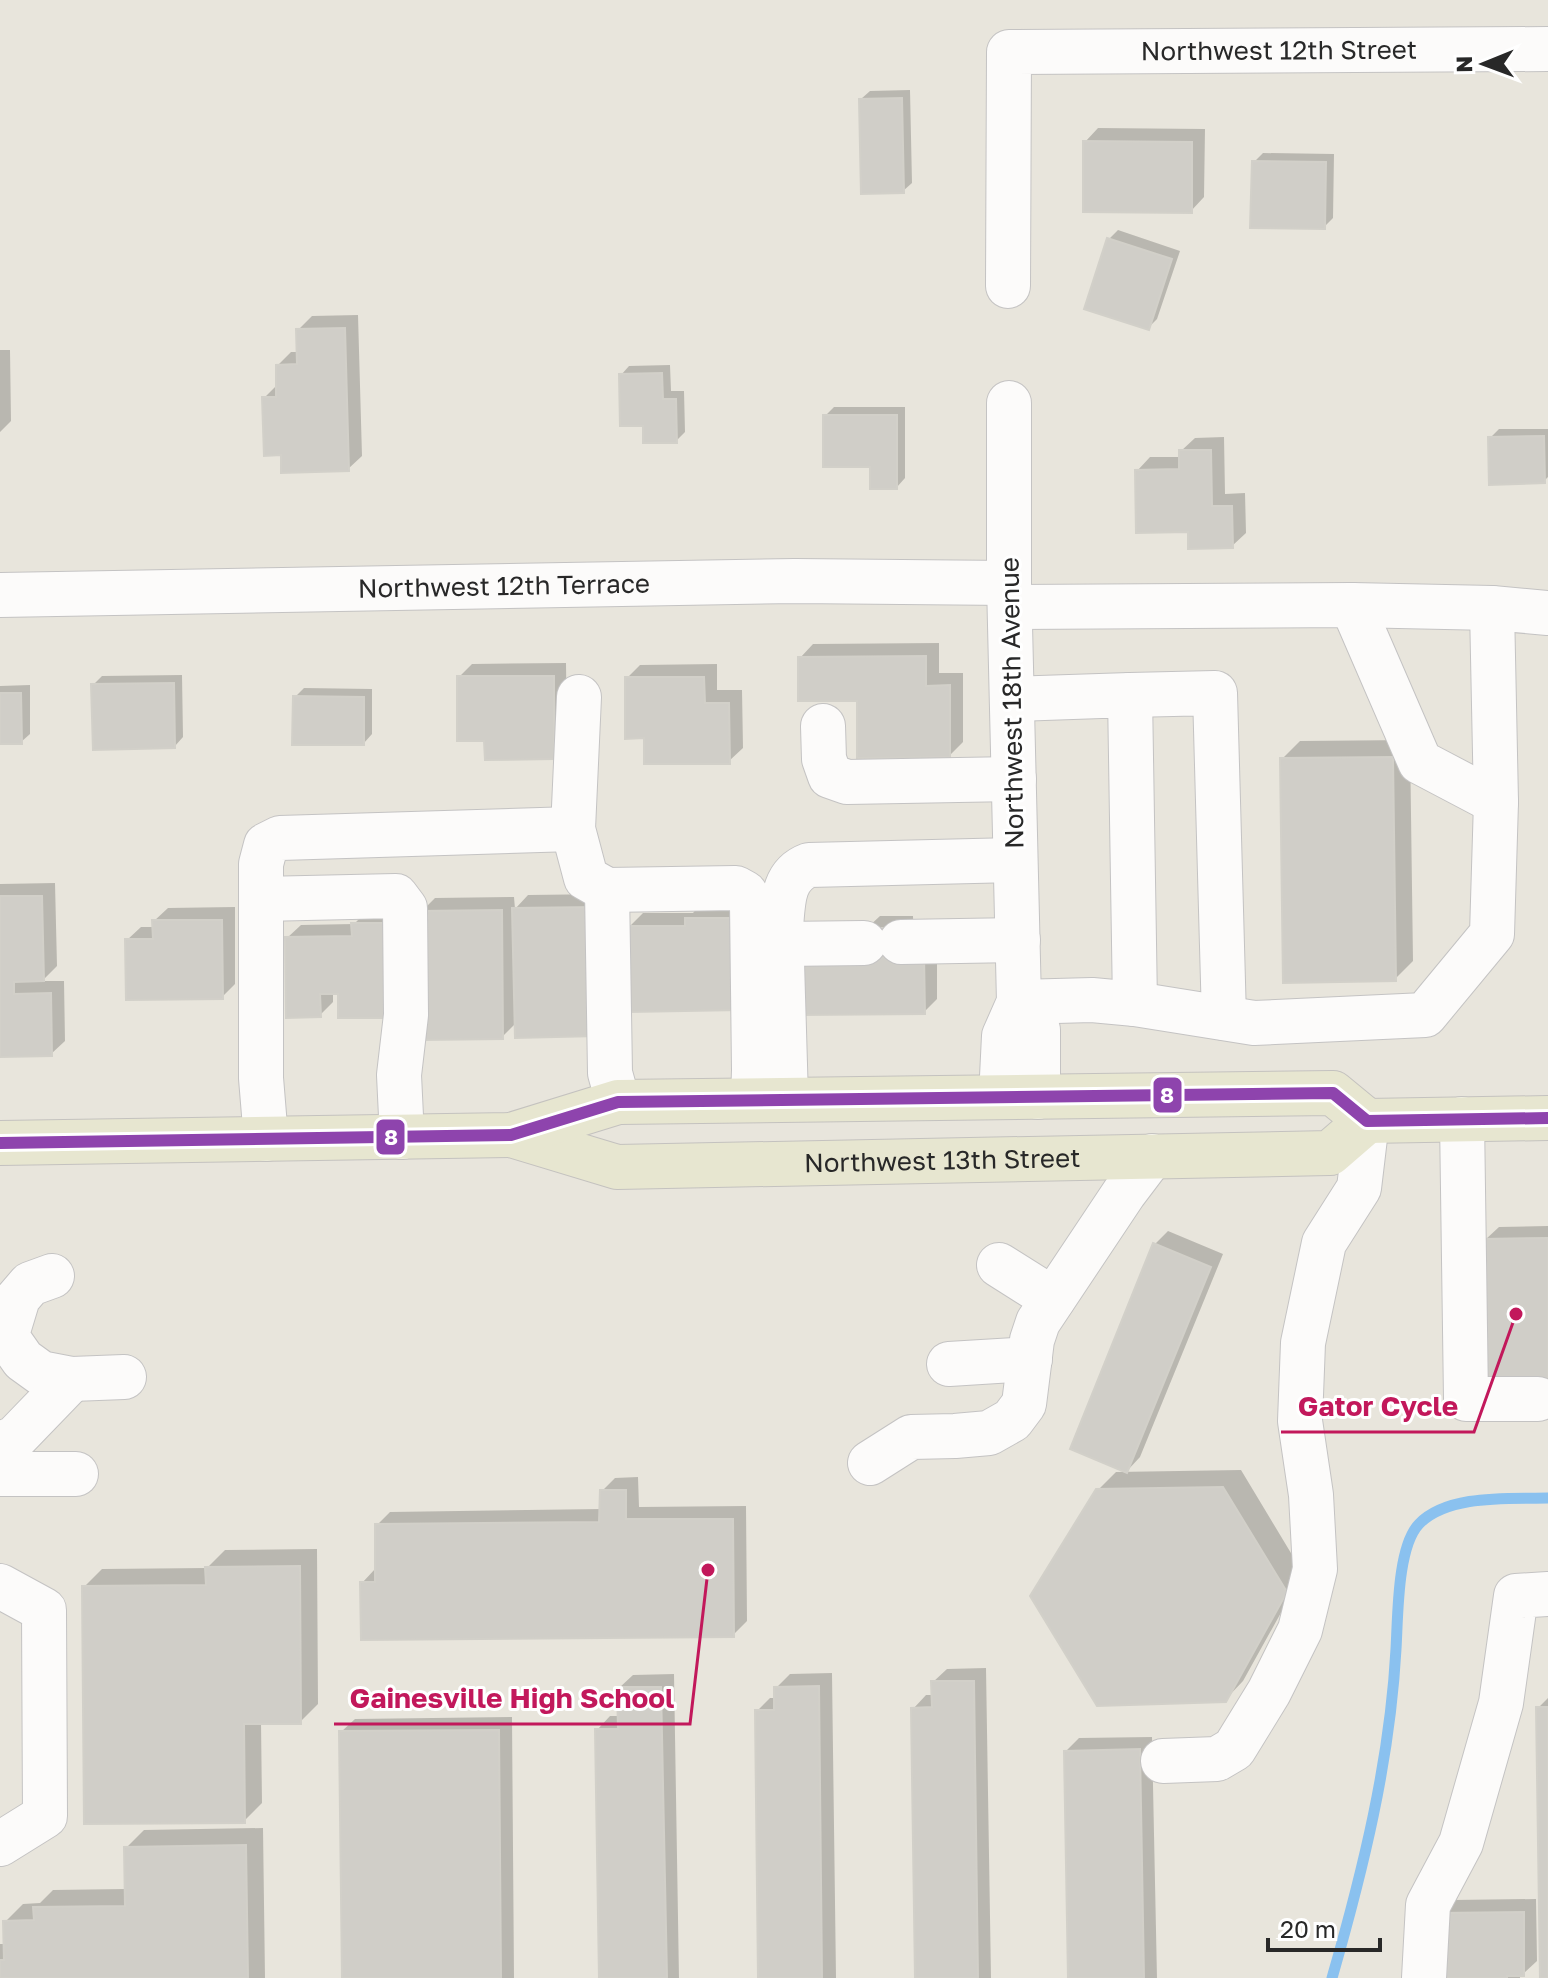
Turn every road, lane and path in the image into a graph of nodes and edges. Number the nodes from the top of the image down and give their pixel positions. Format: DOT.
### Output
graph roads {
  1 [pos="1548,49"];
  2 [pos="1008,286"];
  3 [pos="1009,403"];
  4 [pos="0,595"];
  5 [pos="1009,595"];
  6 [pos="1352,605"];
  7 [pos="1492,608"];
  8 [pos="1548,613"];
  9 [pos="1130,695"];
  10 [pos="579,697"];
  11 [pos="1012,699"];
  12 [pos="823,726"];
  13 [pos="1014,779"];
  14 [pos="1496,802"];
  15 [pos="573,829"];
  16 [pos="1015,860"];
  17 [pos="607,890"];
  18 [pos="261,899"];
  19 [pos="1018,940"];
  20 [pos="782,944"];
  21 [pos="1019,1002"];
  22 [pos="1135,1004"];
  23 [pos="1239,1020"];
  24 [pos="1020,1097"];
  25 [pos="769,1100"];
  26 [pos="618,1102"];
  27 [pos="1548,1118"];
  28 [pos="1462,1119"];
  29 [pos="1367,1121"];
  30 [pos="511,1135"];
  31 [pos="402,1137"];
  32 [pos="266,1139"];
  33 [pos="0,1143"];
  34 [pos="1152,1156"];
  35 [pos="617,1167"];
  36 [pos="999,1265"];
  37 [pos="52,1276"];
  38 [pos="1053,1299"];
  39 [pos="5,1342"];
  40 [pos="1030,1359"];
  41 [pos="949,1364"];
  42 [pos="124,1377"];
  43 [pos="72,1379"];
  44 [pos="1538,1399"];
  45 [pos="0,1444"];
  46 [pos="870,1463"];
  47 [pos="0,1474"];
  48 [pos="76,1474"];
  49 [pos="0,1586"];
  50 [pos="1548,1594"];
  51 [pos="1163,1761"];
  52 [pos="0,1844"];
  53 [pos="1424,1978"];
  1 -- 2 [label="street, Northwest 12th Street"];
  3 -- 5 [label="street, Northwest 18th Avenue"];
  4 -- 5 [label="street, Northwest 12th Terrace"];
  5 -- 6 [label="street, Northwest 12th Terrace"];
  5 -- 11 [label="street, Northwest 18th Avenue"];
  6 -- 7 [label="street, Northwest 12th Terrace"];
  6 -- 14 [label="street"];
  7 -- 8 [label="street, Northwest 12th Terrace"];
  7 -- 14 [label="street"];
  9 -- 11 [label="street"];
  9 -- 22 [label="street"];
  9 -- 23 [label="street"];
  10 -- 15 [label="street"];
  11 -- 13 [label="street, Northwest 18th Avenue"];
  12 -- 13 [label="street"];
  13 -- 16 [label="street, Northwest 18th Avenue"];
  14 -- 23 [label="street"];
  15 -- 17 [label="street"];
  15 -- 18 [label="street"];
  16 -- 19 [label="street, Northwest 18th Avenue"];
  16 -- 20 [label="street"];
  17 -- 25 [label="street"];
  17 -- 26 [label="street"];
  18 -- 31 [label="street"];
  18 -- 32 [label="street"];
  19 -- 20 [label="street"];
  19 -- 21 [label="street, Northwest 18th Avenue"];
  20 -- 25 [label="street"];
  21 -- 22 [label="street"];
  21 -- 24 [label="street, Northwest 18th Avenue"];
  22 -- 23 [label="street"];
  24 -- 25 [label="main road, Northwest 13th Street"];
  24 -- 29 [label="main road, Northwest 13th Street"];
  24 -- 35 [label="main road"];
  25 -- 26 [label="main road, Northwest 13th Street"];
  26 -- 30 [label="main road, Northwest 13th Street"];
  27 -- 28 [label="main road"];
  28 -- 29 [label="main road"];
  28 -- 44 [label="street"];
  29 -- 34 [label="main road, Northwest 13th Street"];
  29 -- 51 [label="street"];
  30 -- 31 [label="main road, Northwest 13th Street"];
  30 -- 35 [label="main road, Northwest 13th Street"];
  31 -- 32 [label="main road, Northwest 13th Street"];
  32 -- 33 [label="main road, Northwest 13th Street"];
  34 -- 35 [label="main road, Northwest 13th Street"];
  34 -- 38 [label="street"];
  36 -- 38 [label="street"];
  37 -- 39 [label="street"];
  38 -- 40 [label="street"];
  39 -- 43 [label="street"];
  40 -- 41 [label="street"];
  40 -- 46 [label="street"];
  42 -- 43 [label="street"];
  43 -- 45 [label="street"];
  47 -- 48 [label="street"];
  49 -- 52 [label="street"];
  50 -- 53 [label="street"];
}
